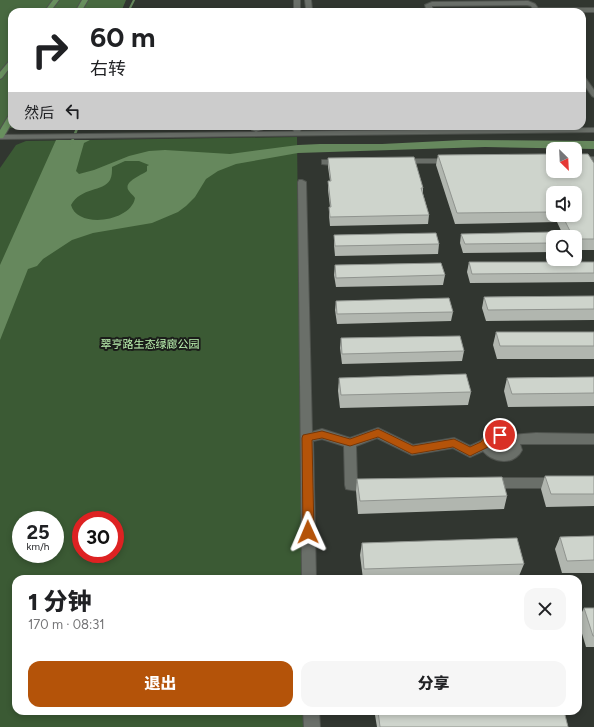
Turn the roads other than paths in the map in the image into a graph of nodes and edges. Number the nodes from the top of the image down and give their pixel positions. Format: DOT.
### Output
graph roads {
  1 [pos="429,8"];
  2 [pos="535,8"];
  3 [pos="8,66"];
  4 [pos="0,77"];
  5 [pos="586,83"];
  6 [pos="594,95"];
  7 [pos="8,124"];
  8 [pos="256,130"];
  9 [pos="297,130"];
  10 [pos="594,130"];
  11 [pos="94,133"];
  12 [pos="1,135"];
  13 [pos="582,159"];
  14 [pos="594,159"];
  15 [pos="458,161"];
  16 [pos="325,162"];
  17 [pos="348,162"];
  18 [pos="396,162"];
  19 [pos="302,182"];
  20 [pos="307,438"];
  21 [pos="594,439"];
  22 [pos="510,440"];
  23 [pos="350,442"];
  24 [pos="485,444"];
  25 [pos="570,482"];
  26 [pos="477,484"];
  27 [pos="383,485"];
  28 [pos="309,575"];
  29 [pos="311,715"];
  30 [pos="312,727"];
  1 -- 2 [label="street"];
  3 -- 4 [label="main road"];
  5 -- 6 [label="street"];
  7 -- 12 [label="main road"];
  8 -- 9 [label="street"];
  8 -- 11 [label="street"];
  9 -- 10 [label="street"];
  9 -- 11 [label="street"];
  11 -- 12 [label="street"];
  13 -- 14 [label="street"];
  15 -- 18 [label="street"];
  16 -- 17 [label="street"];
  19 -- 20 [label="street"];
  20 -- 23 [label="street"];
  20 -- 28 [label="street"];
  21 -- 22 [label="street"];
  22 -- 24 [label="street"];
  22 -- 24 [label="street"];
  23 -- 24 [label="street"];
  23 -- 27 [label="street"];
  25 -- 26 [label="street"];
  29 -- 30 [label="street"];
}
